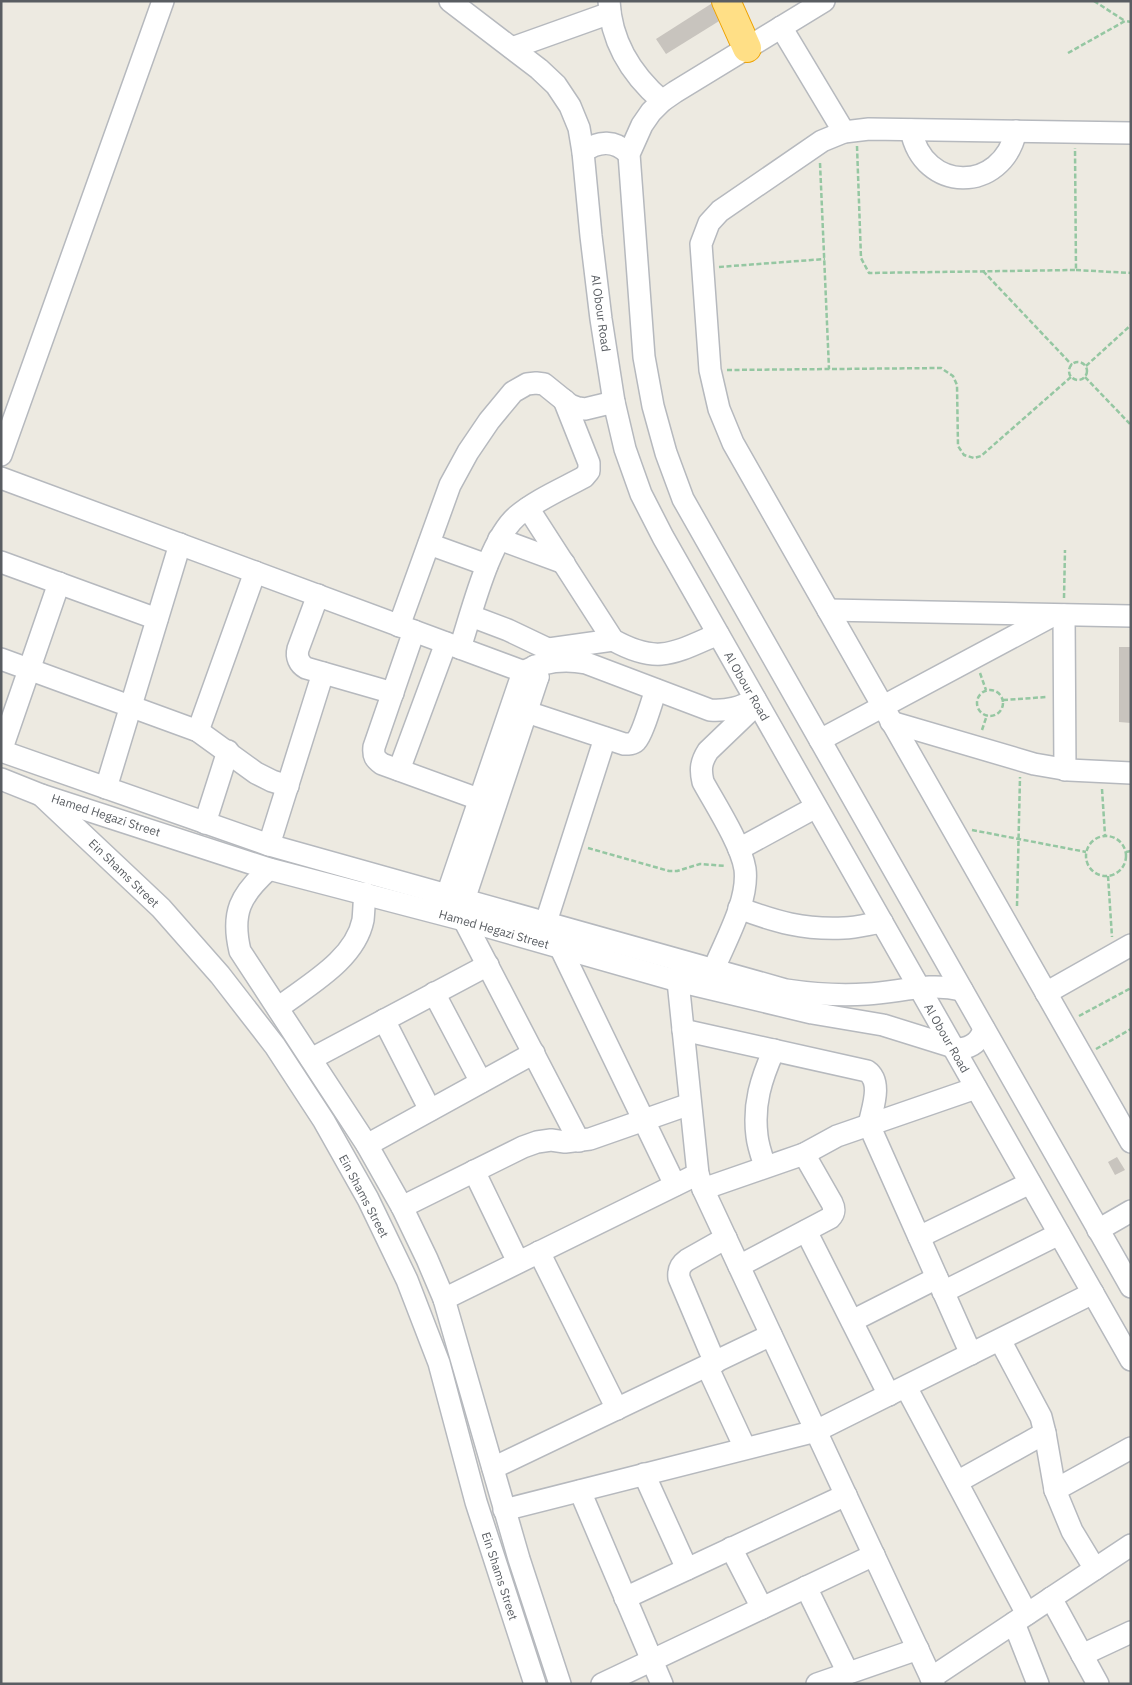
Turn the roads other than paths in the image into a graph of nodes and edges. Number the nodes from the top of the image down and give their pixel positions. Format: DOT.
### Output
graph roads {
  1 [pos="163,1"];
  2 [pos="450,1"];
  3 [pos="726,1"];
  4 [pos="824,1"];
  5 [pos="609,7"];
  6 [pos="781,27"];
  7 [pos="512,48"];
  8 [pos="747,48"];
  9 [pos="662,101"];
  10 [pos="912,130"];
  11 [pos="850,131"];
  12 [pos="1016,131"];
  13 [pos="1131,133"];
  14 [pos="583,152"];
  15 [pos="629,154"];
  16 [pos="564,400"];
  17 [pos="614,402"];
  18 [pos="1,455"];
  19 [pos="1,478"];
  20 [pos="528,508"];
  21 [pos="499,539"];
  22 [pos="180,544"];
  23 [pos="429,544"];
  24 [pos="1,562"];
  25 [pos="564,563"];
  26 [pos="487,565"];
  27 [pos="255,572"];
  28 [pos="59,583"];
  29 [pos="318,596"];
  30 [pos="473,609"];
  31 [pos="828,610"];
  32 [pos="1059,614"];
  33 [pos="1131,616"];
  34 [pos="157,620"];
  35 [pos="407,628"];
  36 [pos="718,634"];
  37 [pos="613,640"];
  38 [pos="453,646"];
  39 [pos="549,650"];
  40 [pos="1,659"];
  41 [pos="571,660"];
  42 [pos="29,670"];
  43 [pos="532,671"];
  44 [pos="323,673"];
  45 [pos="656,690"];
  46 [pos="393,693"];
  47 [pos="756,701"];
  48 [pos="131,706"];
  49 [pos="527,712"];
  50 [pos="887,714"];
  51 [pos="198,731"];
  52 [pos="605,738"];
  53 [pos="820,740"];
  54 [pos="1,751"];
  55 [pos="228,751"];
  56 [pos="399,770"];
  57 [pos="1065,770"];
  58 [pos="1131,773"];
  59 [pos="1,779"];
  60 [pos="288,786"];
  61 [pos="106,788"];
  62 [pos="41,794"];
  63 [pos="487,802"];
  64 [pos="816,807"];
  65 [pos="205,823"];
  66 [pos="269,845"];
  67 [pos="742,859"];
  68 [pos="269,869"];
  69 [pos="365,892"];
  70 [pos="458,905"];
  71 [pos="739,908"];
  72 [pos="546,922"];
  73 [pos="882,922"];
  74 [pos="561,949"];
  75 [pos="1122,950"];
  76 [pos="488,965"];
  77 [pos="712,971"];
  78 [pos="681,972"];
  79 [pos="918,987"];
  80 [pos="962,990"];
  81 [pos="434,993"];
  82 [pos="1046,993"];
  83 [pos="278,1008"];
  84 [pos="384,1020"];
  85 [pos="984,1028"];
  86 [pos="683,1030"];
  87 [pos="953,1047"];
  88 [pos="774,1050"];
  89 [pos="534,1053"];
  90 [pos="311,1059"];
  91 [pos="481,1082"];
  92 [pos="976,1088"];
  93 [pos="690,1104"];
  94 [pos="430,1110"];
  95 [pos="644,1120"];
  96 [pos="870,1125"];
  97 [pos="580,1142"];
  98 [pos="1131,1142"];
  99 [pos="367,1145"];
  100 [pos="804,1154"];
  101 [pos="765,1166"];
  102 [pos="474,1172"];
  103 [pos="701,1182"];
  104 [pos="1030,1183"];
  105 [pos="675,1185"];
  106 [pos="402,1207"];
  107 [pos="1131,1212"];
  108 [pos="1098,1230"];
  109 [pos="806,1231"];
  110 [pos="1059,1234"];
  111 [pos="919,1237"];
  112 [pos="726,1238"];
  113 [pos="539,1252"];
  114 [pos="518,1262"];
  115 [pos="739,1266"];
  116 [pos="940,1285"];
  117 [pos="1131,1287"];
  118 [pos="1093,1293"];
  119 [pos="444,1299"];
  120 [pos="852,1321"];
  121 [pos="771,1335"];
  122 [pos="1000,1340"];
  123 [pos="971,1354"];
  124 [pos="1131,1360"];
  125 [pos="711,1364"];
  126 [pos="898,1391"];
  127 [pos="617,1409"];
  128 [pos="816,1431"];
  129 [pos="1045,1433"];
  130 [pos="745,1448"];
  131 [pos="1131,1448"];
  132 [pos="493,1468"];
  133 [pos="644,1474"];
  134 [pos="957,1482"];
  135 [pos="1055,1490"];
  136 [pos="580,1491"];
  137 [pos="846,1494"];
  138 [pos="504,1510"];
  139 [pos="1130,1547"];
  140 [pos="731,1548"];
  141 [pos="874,1555"];
  142 [pos="687,1569"];
  143 [pos="1095,1569"];
  144 [pos="806,1587"];
  145 [pos="625,1598"];
  146 [pos="1051,1598"];
  147 [pos="762,1608"];
  148 [pos="1020,1619"];
  149 [pos="1131,1632"];
  150 [pos="918,1649"];
  151 [pos="1082,1655"];
  152 [pos="652,1660"];
  153 [pos="848,1673"];
  154 [pos="933,1681"];
  155 [pos="535,1684"];
  156 [pos="560,1684"];
  157 [pos="602,1684"];
  158 [pos="662,1684"];
  159 [pos="817,1684"];
  160 [pos="1038,1684"];
  161 [pos="1098,1684"];
  1 -- 18 [label="street"];
  2 -- 7 [label="street, Al Obour Road"];
  3 -- 8 [label="highway"];
  4 -- 6 [label="street"];
  5 -- 7 [label="street"];
  5 -- 9 [label="street"];
  6 -- 8 [label="street"];
  6 -- 11 [label="street"];
  7 -- 14 [label="street, Al Obour Road"];
  8 -- 9 [label="street"];
  9 -- 15 [label="street"];
  10 -- 11 [label="street"];
  10 -- 12 [label="street"];
  10 -- 12 [label="street"];
  11 -- 31 [label="street"];
  12 -- 13 [label="street"];
  14 -- 15 [label="street"];
  14 -- 17 [label="street, Al Obour Road"];
  15 -- 53 [label="street"];
  16 -- 17 [label="street"];
  16 -- 20 [label="street"];
  16 -- 23 [label="street"];
  17 -- 36 [label="street, Al Obour Road"];
  19 -- 22 [label="street"];
  20 -- 21 [label="street"];
  20 -- 25 [label="street"];
  21 -- 25 [label="street"];
  21 -- 26 [label="street"];
  22 -- 27 [label="street"];
  22 -- 34 [label="street"];
  23 -- 26 [label="street"];
  23 -- 35 [label="street"];
  24 -- 28 [label="street"];
  25 -- 37 [label="street"];
  26 -- 30 [label="street"];
  27 -- 29 [label="street"];
  27 -- 51 [label="street"];
  28 -- 34 [label="street"];
  28 -- 42 [label="street"];
  29 -- 35 [label="street"];
  29 -- 44 [label="street"];
  30 -- 38 [label="street"];
  30 -- 39 [label="street"];
  31 -- 32 [label="street"];
  31 -- 50 [label="street"];
  32 -- 33 [label="street"];
  32 -- 50 [label="street"];
  32 -- 57 [label="street"];
  34 -- 48 [label="street"];
  35 -- 38 [label="street"];
  35 -- 46 [label="street"];
  36 -- 37 [label="street"];
  36 -- 47 [label="street, Al Obour Road"];
  37 -- 39 [label="street"];
  38 -- 43 [label="street"];
  38 -- 56 [label="street"];
  39 -- 41 [label="street"];
  40 -- 42 [label="street"];
  41 -- 43 [label="street"];
  41 -- 45 [label="street"];
  42 -- 48 [label="street"];
  42 -- 54 [label="street"];
  43 -- 49 [label="street"];
  43 -- 63 [label="street"];
  44 -- 46 [label="street"];
  44 -- 60 [label="street"];
  45 -- 47 [label="street"];
  45 -- 52 [label="street"];
  46 -- 56 [label="street"];
  47 -- 64 [label="street, Al Obour Road"];
  47 -- 67 [label="street"];
  48 -- 51 [label="street"];
  48 -- 61 [label="street"];
  49 -- 52 [label="street"];
  49 -- 63 [label="street"];
  50 -- 53 [label="street"];
  50 -- 57 [label="street"];
  50 -- 82 [label="street"];
  51 -- 55 [label="street"];
  52 -- 72 [label="street"];
  53 -- 80 [label="street"];
  54 -- 61 [label="street, Hamed Hegazi Street"];
  55 -- 60 [label="street"];
  55 -- 65 [label="street"];
  56 -- 63 [label="street"];
  57 -- 58 [label="street"];
  59 -- 62 [label="street, Hamed Hegazi Street"];
  60 -- 66 [label="street"];
  61 -- 65 [label="street, Hamed Hegazi Street"];
  62 -- 68 [label="street, Hamed Hegazi Street"];
  62 -- 155 [label="street, Ein Shams Street"];
  63 -- 70 [label="street"];
  64 -- 67 [label="street"];
  64 -- 73 [label="street, Al Obour Road"];
  65 -- 66 [label="street, Hamed Hegazi Street"];
  66 -- 70 [label="street, Hamed Hegazi Street"];
  67 -- 71 [label="street"];
  68 -- 69 [label="street, Hamed Hegazi Street"];
  68 -- 83 [label="street, Ein Shams Street"];
  69 -- 70 [label="street, Hamed Hegazi Street"];
  69 -- 83 [label="street"];
  70 -- 72 [label="street, Hamed Hegazi Street"];
  70 -- 74 [label="street, Hamed Hegazi Street"];
  70 -- 76 [label="street"];
  71 -- 73 [label="street"];
  71 -- 77 [label="street"];
  72 -- 78 [label="street, Hamed Hegazi Street"];
  73 -- 79 [label="street, Al Obour Road"];
  74 -- 78 [label="street, Hamed Hegazi Street"];
  74 -- 95 [label="street"];
  75 -- 82 [label="street"];
  76 -- 81 [label="street"];
  76 -- 89 [label="street"];
  77 -- 78 [label="street, Hamed Hegazi Street"];
  77 -- 79 [label="street, Hamed Hegazi Street"];
  78 -- 86 [label="street"];
  78 -- 87 [label="street, Hamed Hegazi Street"];
  79 -- 80 [label="street, Hamed Hegazi Street"];
  79 -- 87 [label="street, Al Obour Road"];
  80 -- 85 [label="street"];
  81 -- 84 [label="street"];
  81 -- 91 [label="street"];
  82 -- 98 [label="street"];
  83 -- 90 [label="street, Ein Shams Street"];
  84 -- 90 [label="street"];
  84 -- 94 [label="street"];
  85 -- 87 [label="street"];
  85 -- 108 [label="street"];
  86 -- 88 [label="street"];
  86 -- 93 [label="street"];
  87 -- 92 [label="street, Al Obour Road"];
  88 -- 96 [label="street"];
  88 -- 101 [label="street"];
  89 -- 91 [label="street"];
  89 -- 97 [label="street"];
  90 -- 99 [label="street, Ein Shams Street"];
  91 -- 94 [label="street"];
  92 -- 96 [label="street"];
  92 -- 104 [label="street, Al Obour Road"];
  93 -- 95 [label="street"];
  93 -- 103 [label="street"];
  94 -- 99 [label="street"];
  95 -- 97 [label="street"];
  95 -- 105 [label="street"];
  96 -- 100 [label="street"];
  96 -- 111 [label="street"];
  97 -- 102 [label="street"];
  99 -- 106 [label="street, Ein Shams Street"];
  100 -- 101 [label="street"];
  100 -- 109 [label="street"];
  101 -- 103 [label="street"];
  102 -- 106 [label="street"];
  102 -- 114 [label="street"];
  103 -- 105 [label="street"];
  103 -- 112 [label="street"];
  104 -- 110 [label="street, Al Obour Road"];
  104 -- 111 [label="street"];
  105 -- 113 [label="street"];
  106 -- 119 [label="street, Ein Shams Street"];
  107 -- 108 [label="street"];
  108 -- 117 [label="street"];
  109 -- 115 [label="street"];
  109 -- 120 [label="street"];
  110 -- 116 [label="street"];
  110 -- 118 [label="street, Al Obour Road"];
  111 -- 116 [label="street"];
  112 -- 115 [label="street"];
  112 -- 125 [label="street"];
  113 -- 114 [label="street"];
  113 -- 127 [label="street"];
  114 -- 119 [label="street"];
  115 -- 121 [label="street"];
  116 -- 120 [label="street"];
  116 -- 123 [label="street"];
  118 -- 122 [label="street"];
  118 -- 124 [label="street, Al Obour Road"];
  119 -- 132 [label="street, Ein Shams Street"];
  120 -- 126 [label="street"];
  121 -- 125 [label="street"];
  121 -- 128 [label="street"];
  122 -- 123 [label="street"];
  122 -- 129 [label="street"];
  123 -- 126 [label="street"];
  125 -- 127 [label="street"];
  125 -- 130 [label="street"];
  126 -- 128 [label="street"];
  126 -- 134 [label="street"];
  127 -- 132 [label="street"];
  128 -- 130 [label="street"];
  128 -- 137 [label="street"];
  129 -- 134 [label="street"];
  129 -- 135 [label="street"];
  130 -- 133 [label="street"];
  131 -- 135 [label="street"];
  132 -- 138 [label="street, Ein Shams Street"];
  133 -- 136 [label="street"];
  133 -- 142 [label="street"];
  134 -- 148 [label="street"];
  135 -- 143 [label="street"];
  136 -- 138 [label="street"];
  136 -- 145 [label="street"];
  137 -- 140 [label="street"];
  137 -- 141 [label="street"];
  138 -- 156 [label="street, Ein Shams Street"];
  139 -- 143 [label="street"];
  140 -- 142 [label="street"];
  140 -- 147 [label="street"];
  141 -- 144 [label="street"];
  141 -- 150 [label="street"];
  142 -- 145 [label="street"];
  143 -- 146 [label="street"];
  144 -- 147 [label="street"];
  144 -- 153 [label="street"];
  145 -- 152 [label="street"];
  146 -- 148 [label="street"];
  146 -- 151 [label="street"];
  147 -- 152 [label="street"];
  148 -- 154 [label="street"];
  148 -- 160 [label="street"];
  149 -- 151 [label="street"];
  150 -- 153 [label="street"];
  150 -- 154 [label="street"];
  151 -- 161 [label="street"];
  152 -- 157 [label="street"];
  152 -- 158 [label="street"];
  153 -- 159 [label="street"];
}
